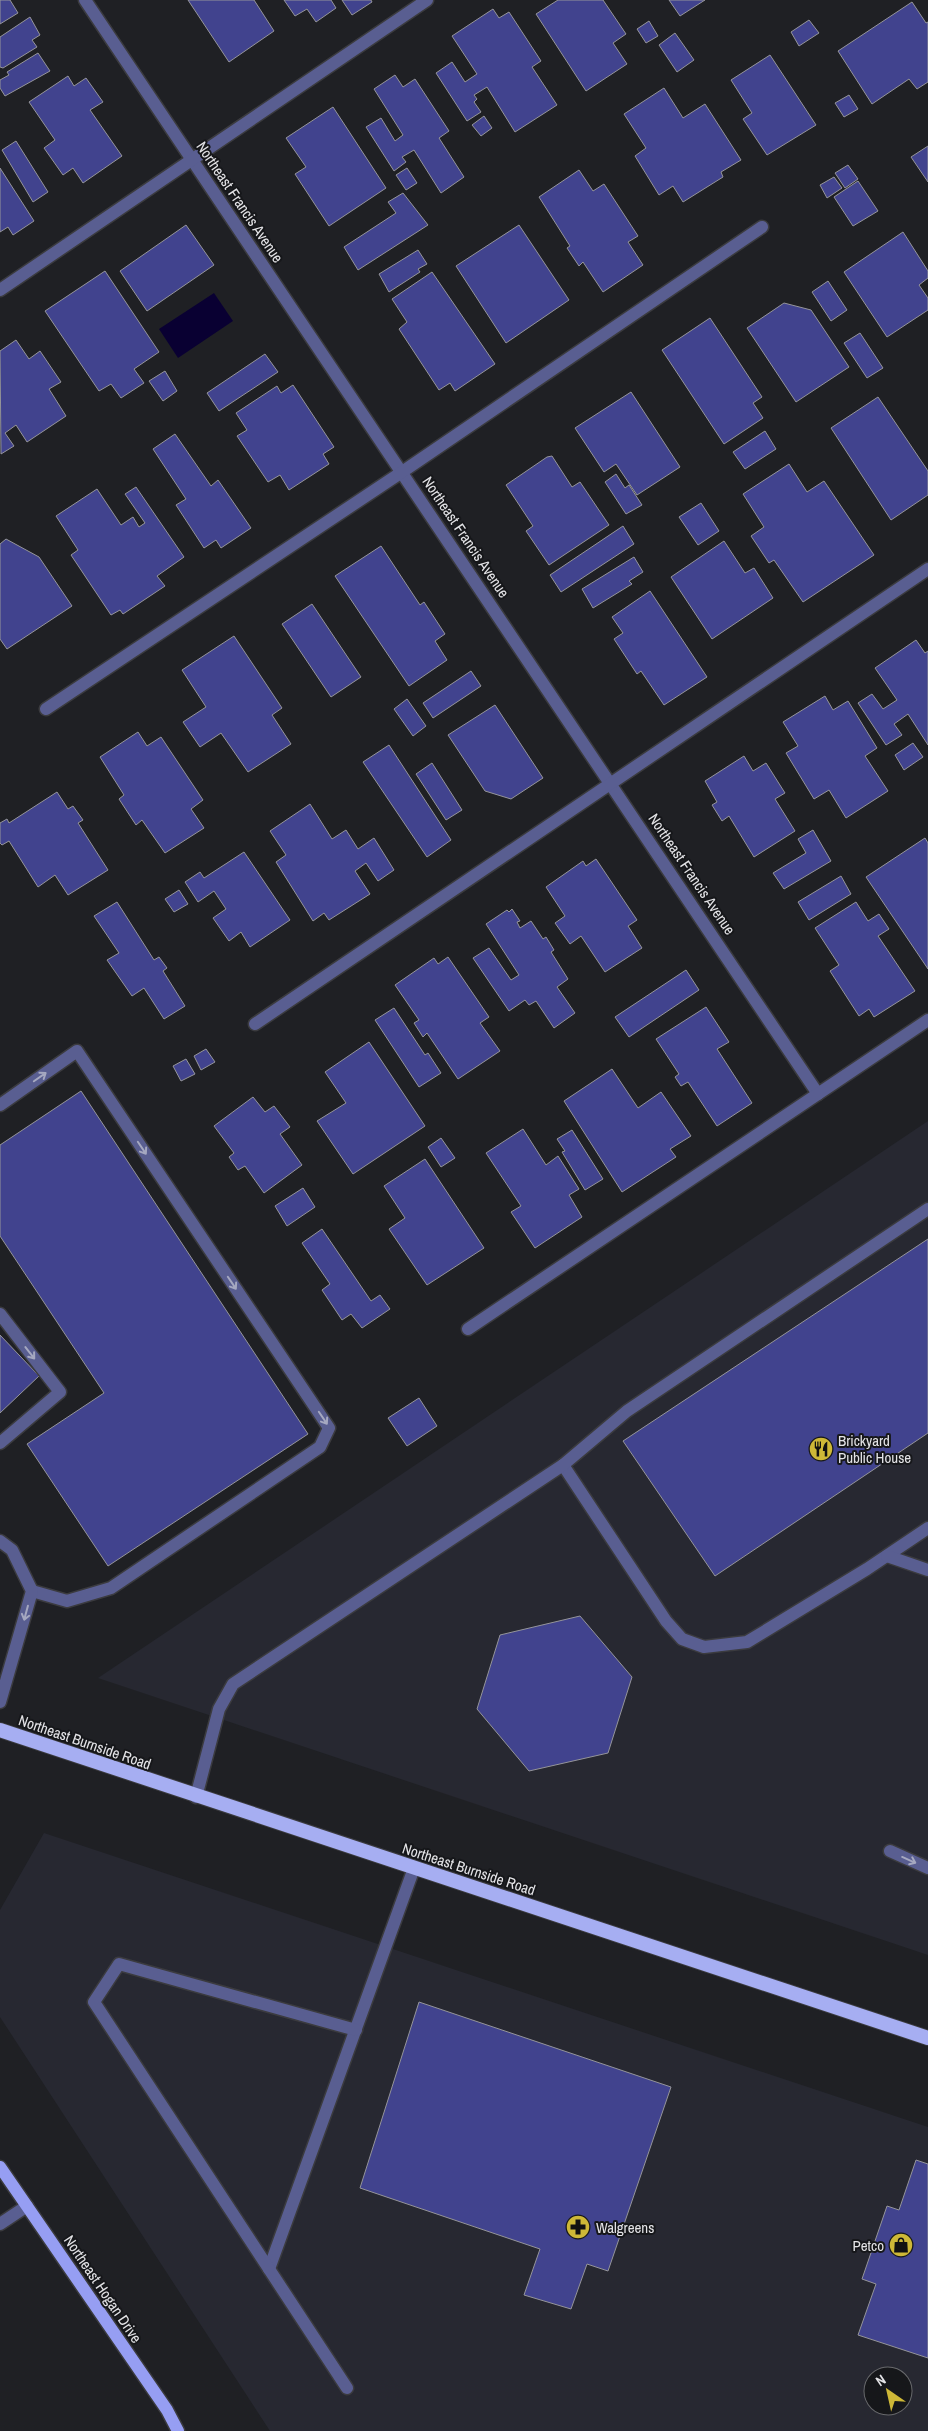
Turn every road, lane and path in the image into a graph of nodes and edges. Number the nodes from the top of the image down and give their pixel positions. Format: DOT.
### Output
graph roads {
  1 [pos="85,0"];
  2 [pos="427,0"];
  3 [pos="192,160"];
  4 [pos="762,227"];
  5 [pos="0,290"];
  6 [pos="402,472"];
  7 [pos="928,569"];
  8 [pos="46,709"];
  9 [pos="611,781"];
  10 [pos="928,1020"];
  11 [pos="255,1024"];
  12 [pos="818,1094"];
  13 [pos="0,1105"];
  14 [pos="928,1209"];
  15 [pos="0,1314"];
  16 [pos="468,1329"];
  17 [pos="0,1443"];
  18 [pos="563,1465"];
  19 [pos="928,1528"];
  20 [pos="0,1541"];
  21 [pos="887,1556"];
  22 [pos="928,1570"];
  23 [pos="32,1591"];
  24 [pos="0,1702"];
  25 [pos="0,1730"];
  26 [pos="196,1797"];
  27 [pos="890,1851"];
  28 [pos="414,1868"];
  29 [pos="928,1868"];
  30 [pos="356,2030"];
  31 [pos="928,2038"];
  32 [pos="0,2167"];
  33 [pos="27,2206"];
  34 [pos="0,2224"];
  35 [pos="269,2269"];
  36 [pos="347,2388"];
  37 [pos="178,2431"];
  1 -- 3 [label="lane, Northeast Francis Avenue"];
  2 -- 3 [label="lane"];
  3 -- 5 [label="lane"];
  3 -- 6 [label="lane, Northeast Francis Avenue"];
  4 -- 6 [label="lane"];
  6 -- 8 [label="lane"];
  6 -- 9 [label="lane, Northeast Francis Avenue"];
  7 -- 9 [label="lane"];
  9 -- 11 [label="lane"];
  9 -- 12 [label="lane, Northeast Francis Avenue"];
  10 -- 12 [label="lane"];
  12 -- 16 [label="lane"];
  13 -- 23 [label="lane, one-way"];
  14 -- 18 [label="lane"];
  15 -- 17 [label="lane, one-way"];
  18 -- 21 [label="lane"];
  18 -- 26 [label="lane"];
  19 -- 21 [label="lane"];
  20 -- 23 [label="lane"];
  21 -- 22 [label="lane"];
  23 -- 24 [label="lane, one-way"];
  25 -- 26 [label="highway, Northeast Burnside Road"];
  26 -- 28 [label="highway, Northeast Burnside Road"];
  27 -- 29 [label="lane, one-way"];
  28 -- 30 [label="lane"];
  28 -- 31 [label="highway, Northeast Burnside Road"];
  30 -- 35 [label="lane"];
  30 -- 35 [label="lane"];
  32 -- 33 [label="main road, Northeast Hogan Drive"];
  33 -- 34 [label="lane"];
  33 -- 37 [label="main road, Northeast Hogan Drive"];
  35 -- 36 [label="lane"];
}
